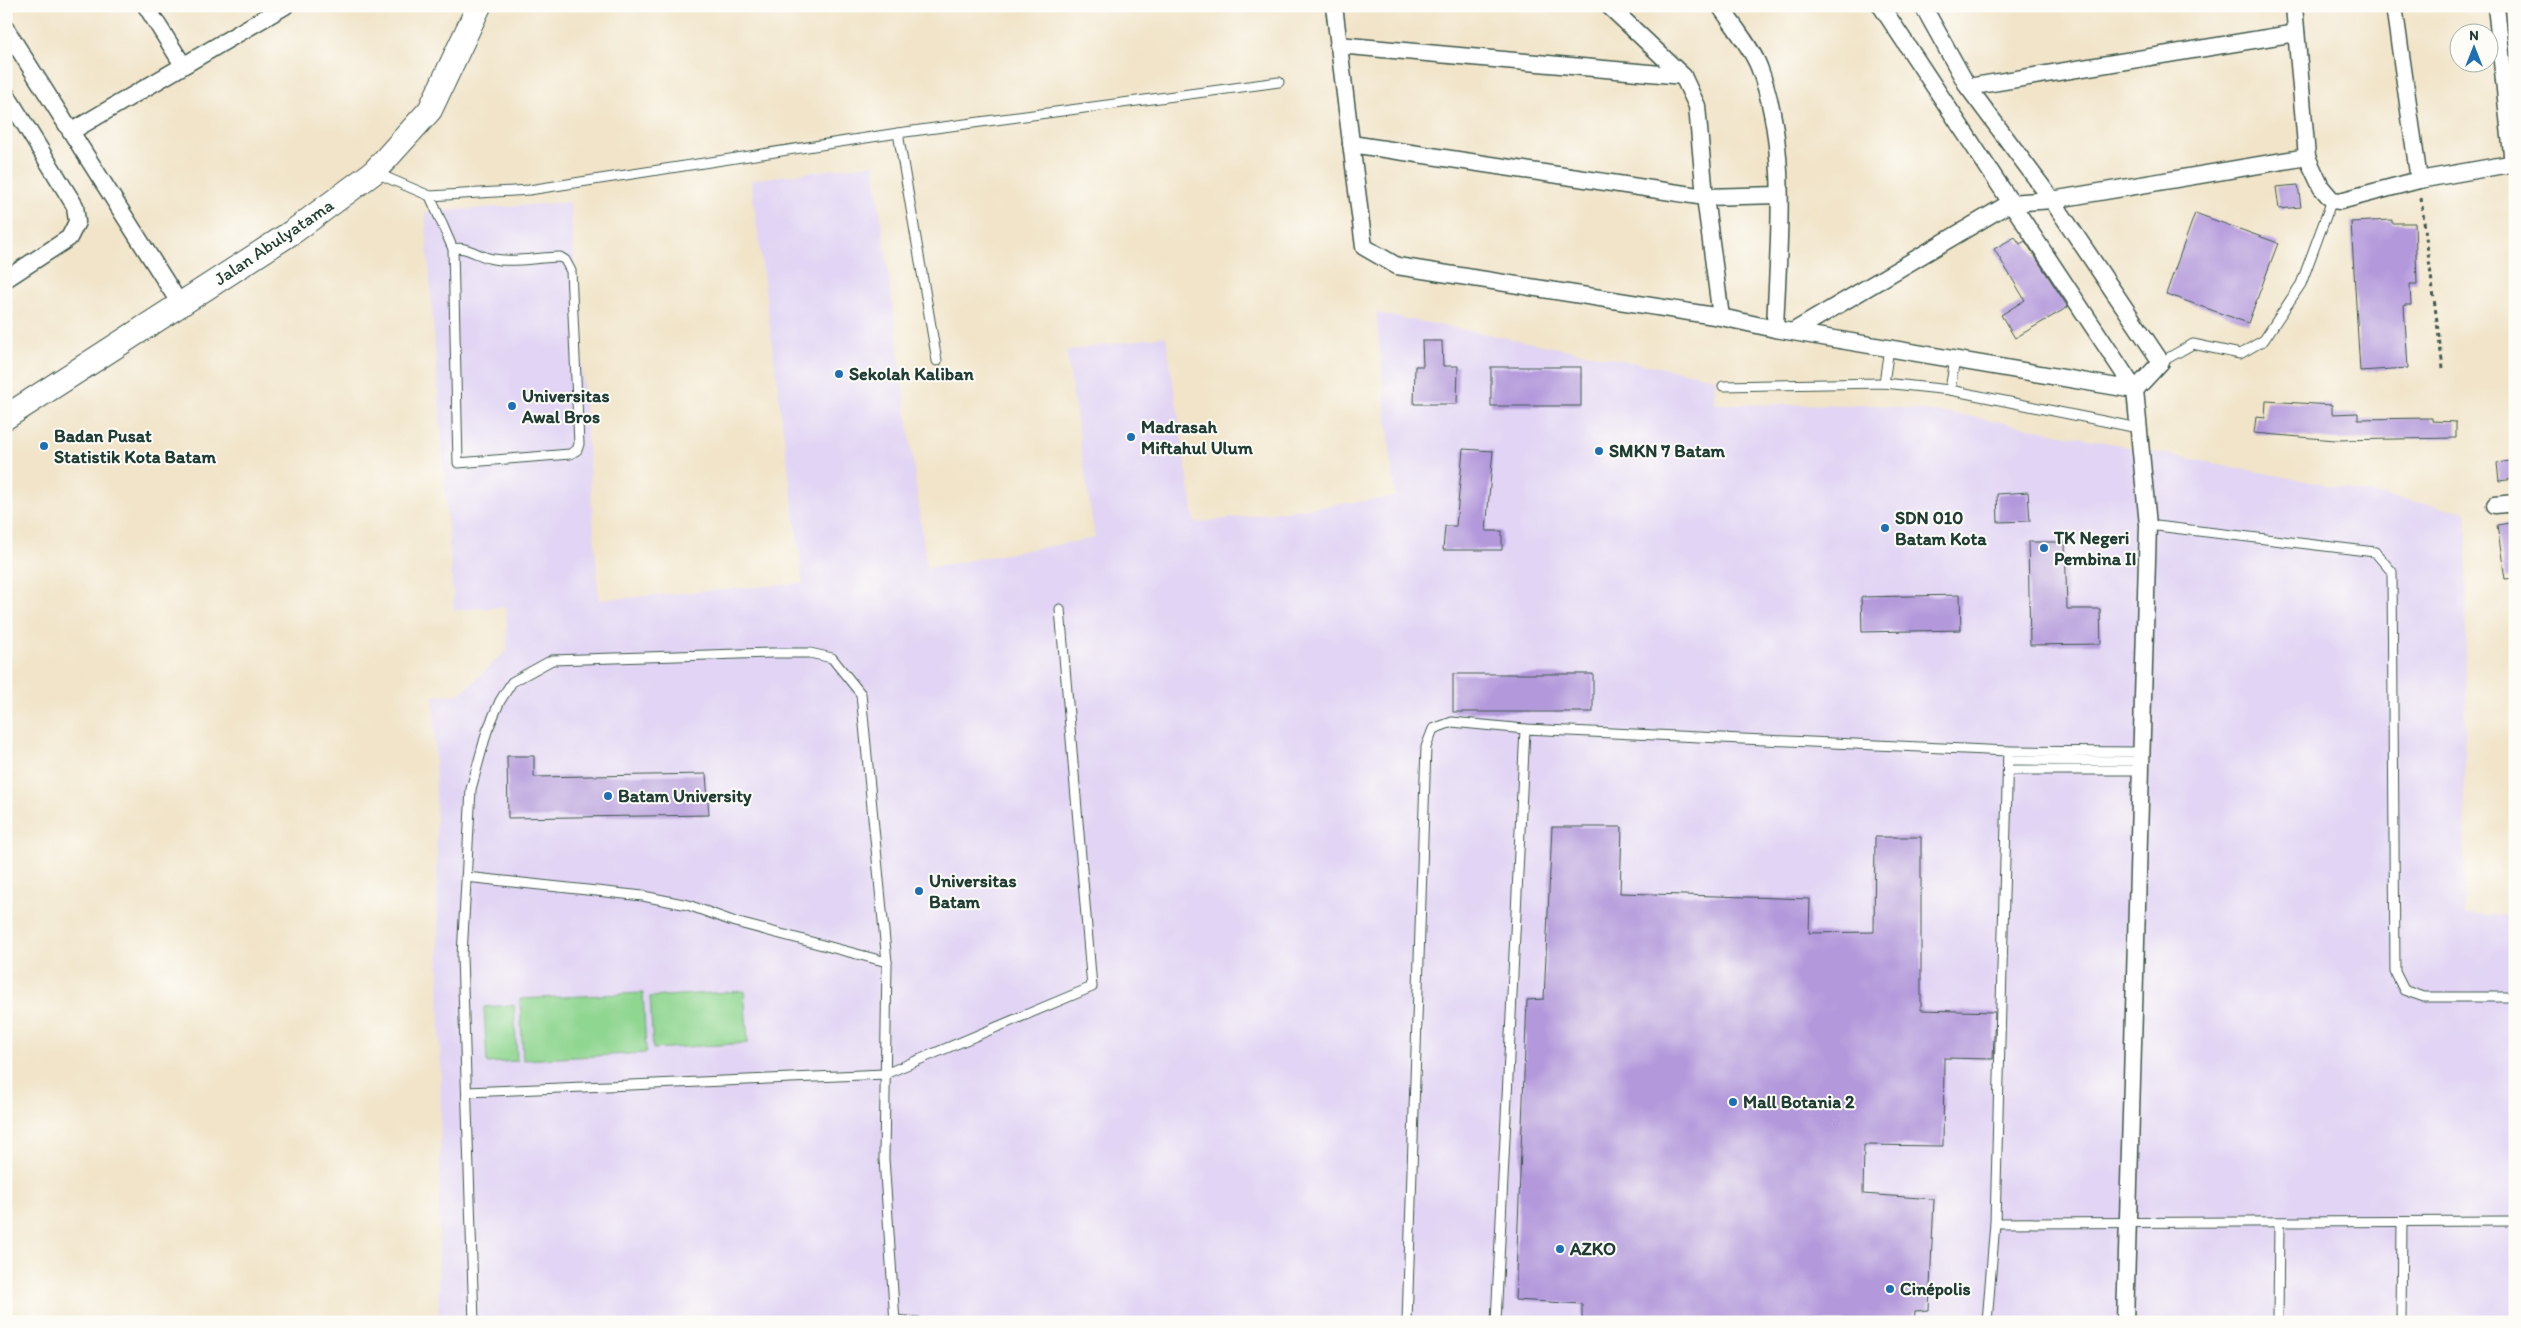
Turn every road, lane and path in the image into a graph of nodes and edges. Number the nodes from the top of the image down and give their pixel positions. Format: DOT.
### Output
graph roads {
  1 [pos="146,6"];
  2 [pos="479,6"];
  3 [pos="1334,6"];
  4 [pos="1609,6"];
  5 [pos="1720,6"];
  6 [pos="1882,6"];
  7 [pos="1923,6"];
  8 [pos="2294,6"];
  9 [pos="2394,6"];
  10 [pos="2496,6"];
  11 [pos="276,8"];
  12 [pos="6,29"];
  13 [pos="2296,33"];
  14 [pos="1338,46"];
  15 [pos="183,65"];
  16 [pos="1683,76"];
  17 [pos="1279,82"];
  18 [pos="1968,87"];
  19 [pos="9,104"];
  20 [pos="72,131"];
  21 [pos="898,133"];
  22 [pos="1351,144"];
  23 [pos="2307,157"];
  24 [pos="2514,164"];
  25 [pos="374,172"];
  26 [pos="2419,180"];
  27 [pos="1779,195"];
  28 [pos="430,196"];
  29 [pos="1705,197"];
  30 [pos="2052,200"];
  31 [pos="2332,200"];
  32 [pos="2010,203"];
  33 [pos="452,249"];
  34 [pos="6,279"];
  35 [pos="180,304"];
  36 [pos="1721,317"];
  37 [pos="1775,329"];
  38 [pos="1794,331"];
  39 [pos="1889,348"];
  40 [pos="1955,359"];
  41 [pos="937,361"];
  42 [pos="2161,362"];
  43 [pos="2443,368"];
  44 [pos="1884,383"];
  45 [pos="1723,386"];
  46 [pos="1950,390"];
  47 [pos="2135,390"];
  48 [pos="6,417"];
  49 [pos="2138,428"];
  50 [pos="2515,502"];
  51 [pos="2495,505"];
  52 [pos="2148,525"];
  53 [pos="1060,609"];
  54 [pos="1524,729"];
  55 [pos="2008,755"];
  56 [pos="2142,761"];
  57 [pos="2008,770"];
  58 [pos="466,878"];
  59 [pos="887,962"];
  60 [pos="2515,997"];
  61 [pos="885,1074"];
  62 [pos="468,1092"];
  63 [pos="2515,1221"];
  64 [pos="2127,1222"];
  65 [pos="2402,1222"];
  66 [pos="1995,1223"];
  67 [pos="2279,1223"];
  68 [pos="895,1321"];
  69 [pos="474,1322"];
  70 [pos="872,1322"];
  71 [pos="918,1322"];
  72 [pos="1407,1322"];
  73 [pos="1496,1322"];
  74 [pos="1987,1322"];
  75 [pos="2124,1322"];
  76 [pos="2278,1322"];
  77 [pos="2401,1322"];
  1 -- 15 [label="street"];
  2 -- 25 [label="main road, Jalan Abulyatama"];
  3 -- 14 [label="street"];
  4 -- 16 [label="street"];
  5 -- 27 [label="street"];
  6 -- 32 [label="street"];
  7 -- 18 [label="street"];
  8 -- 13 [label="street"];
  9 -- 26 [label="street"];
  10 -- 24 [label="street"];
  11 -- 15 [label="street"];
  12 -- 20 [label="street"];
  13 -- 18 [label="street"];
  13 -- 23 [label="street"];
  14 -- 16 [label="street"];
  14 -- 22 [label="street"];
  15 -- 20 [label="street"];
  16 -- 29 [label="street"];
  17 -- 21 [label="lane"];
  18 -- 30 [label="street"];
  19 -- 34 [label="street"];
  20 -- 35 [label="street"];
  21 -- 28 [label="lane"];
  21 -- 41 [label="lane"];
  22 -- 29 [label="street"];
  22 -- 36 [label="street"];
  23 -- 30 [label="street"];
  23 -- 31 [label="street"];
  24 -- 26 [label="street"];
  25 -- 28 [label="lane"];
  25 -- 35 [label="main road, Jalan Abulyatama"];
  26 -- 31 [label="street"];
  26 -- 43 [label="path"];
  27 -- 29 [label="street"];
  27 -- 37 [label="street"];
  28 -- 33 [label="lane"];
  29 -- 36 [label="street"];
  30 -- 32 [label="street"];
  30 -- 42 [label="street"];
  31 -- 42 [label="lane"];
  32 -- 38 [label="street"];
  32 -- 47 [label="street"];
  33 -- 33 [label="lane"];
  35 -- 48 [label="main road, Jalan Abulyatama"];
  36 -- 37 [label="street"];
  37 -- 38 [label="street"];
  38 -- 39 [label="street"];
  39 -- 40 [label="street"];
  39 -- 44 [label="lane"];
  40 -- 46 [label="lane"];
  40 -- 47 [label="street"];
  42 -- 47 [label="street"];
  44 -- 45 [label="lane"];
  44 -- 46 [label="lane"];
  46 -- 49 [label="lane"];
  47 -- 49 [label="street"];
  49 -- 52 [label="street"];
  50 -- 51 [label="street"];
  52 -- 56 [label="street"];
  52 -- 60 [label="lane"];
  53 -- 61 [label="lane"];
  54 -- 55 [label="lane"];
  54 -- 72 [label="lane"];
  54 -- 73 [label="lane"];
  55 -- 56 [label="lane"];
  55 -- 57 [label="lane"];
  56 -- 57 [label="lane"];
  56 -- 64 [label="street"];
  57 -- 66 [label="lane"];
  58 -- 59 [label="lane"];
  58 -- 59 [label="lane"];
  58 -- 62 [label="lane"];
  59 -- 61 [label="lane"];
  61 -- 62 [label="lane"];
  61 -- 68 [label="lane"];
  62 -- 69 [label="lane"];
  63 -- 65 [label="lane"];
  64 -- 66 [label="lane"];
  64 -- 67 [label="lane"];
  64 -- 75 [label="street"];
  65 -- 67 [label="lane"];
  65 -- 77 [label="lane"];
  66 -- 74 [label="lane"];
  67 -- 76 [label="lane"];
  68 -- 70 [label="lane"];
  68 -- 71 [label="lane"];
}
